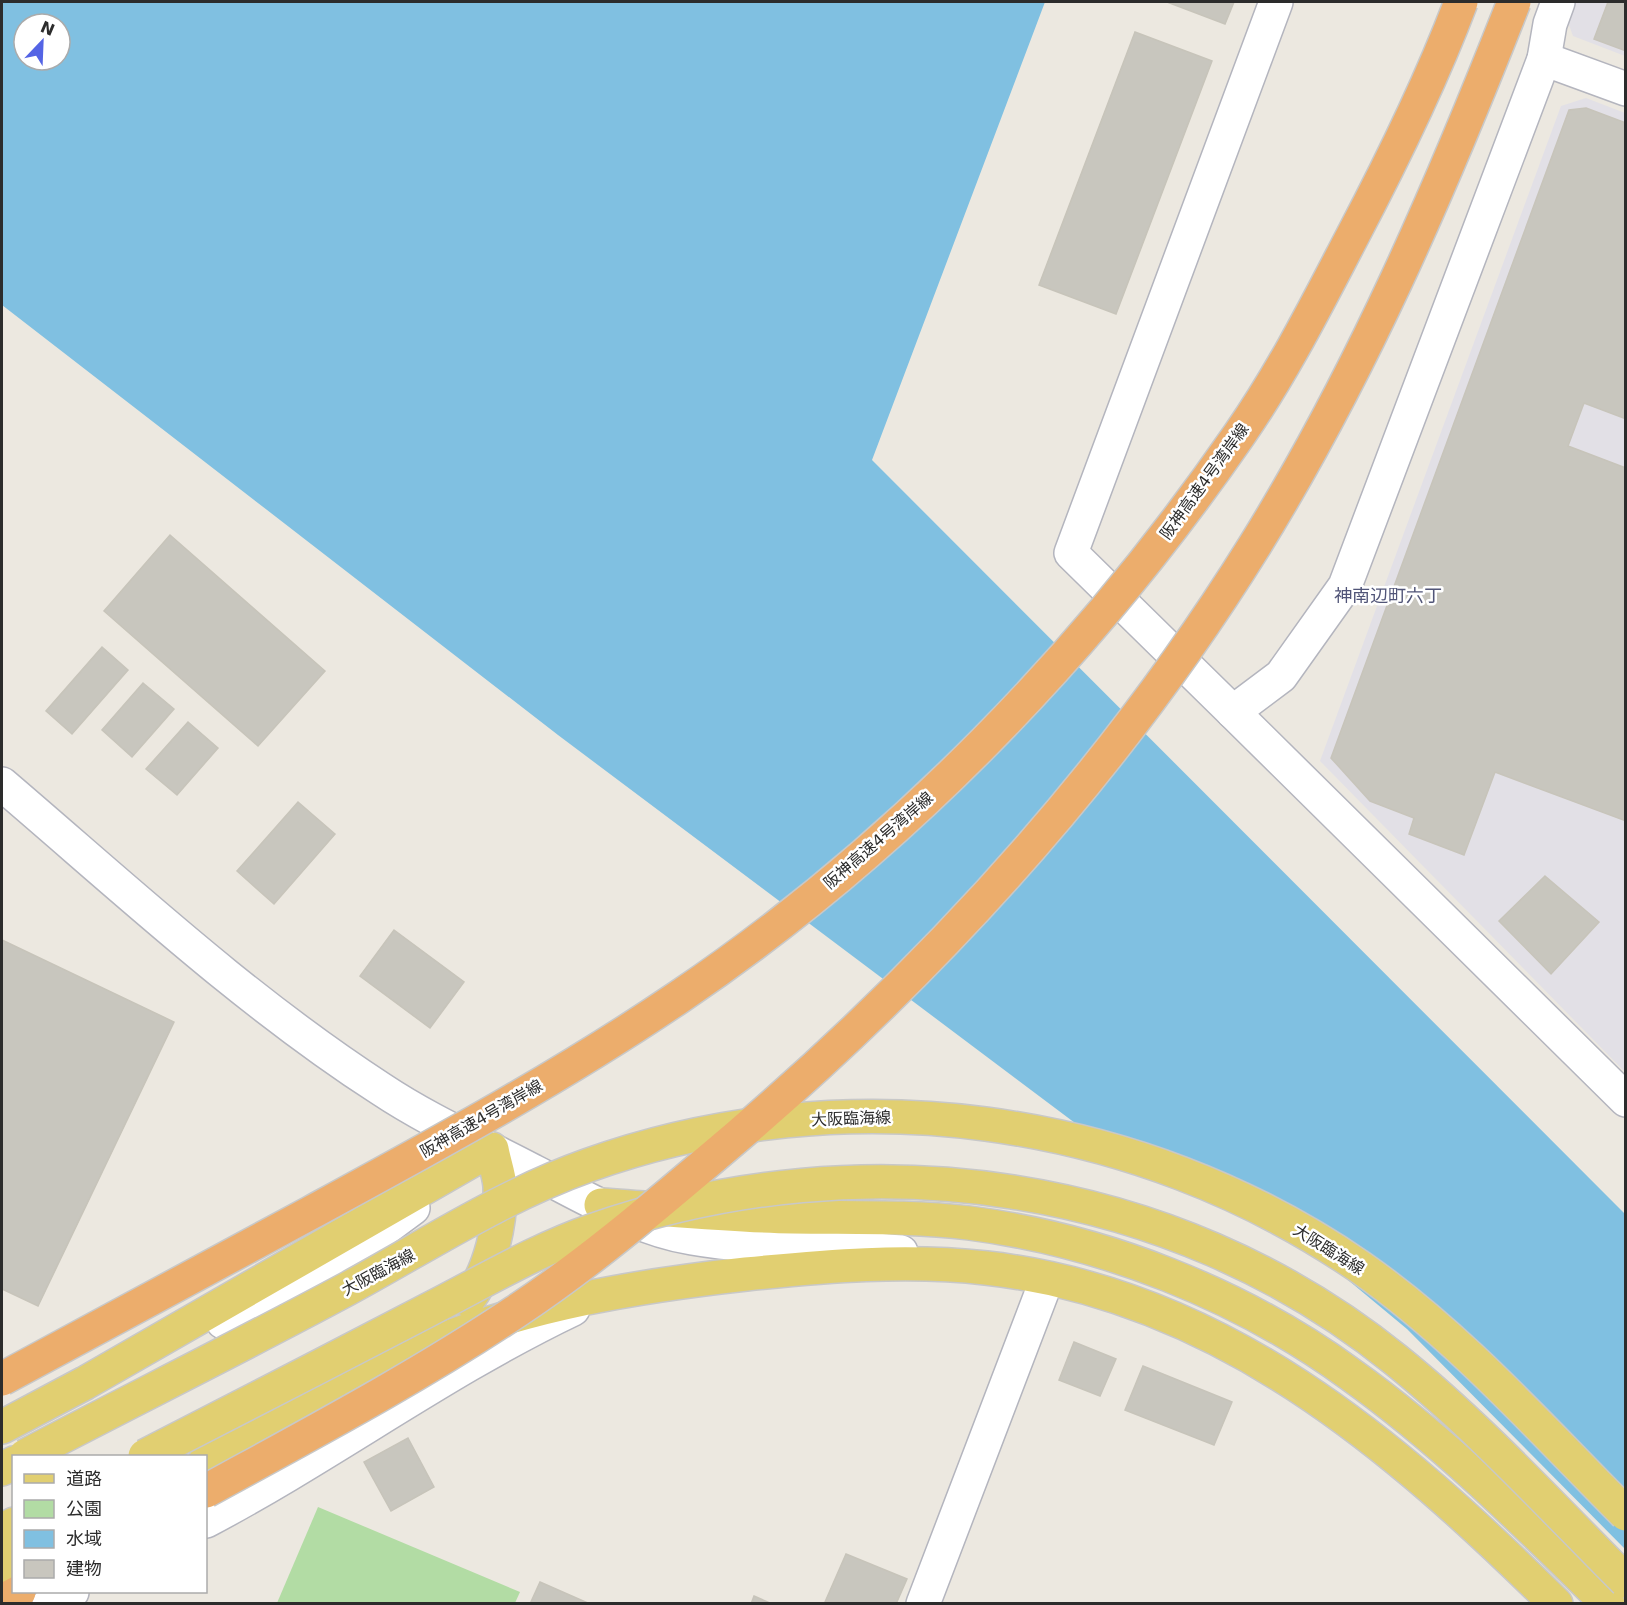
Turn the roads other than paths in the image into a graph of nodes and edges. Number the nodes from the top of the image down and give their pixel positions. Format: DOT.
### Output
graph roads {
  1 [pos="1276,2"];
  2 [pos="1461,2"];
  3 [pos="1514,2"];
  4 [pos="1558,2"];
  5 [pos="1544,59"];
  6 [pos="1626,89"];
  7 [pos="1233,712"];
  8 [pos="2,784"];
  9 [pos="1626,1100"];
  10 [pos="492,1149"];
  11 [pos="600,1205"];
  12 [pos="1047,1279"];
  13 [pos="602,1295"];
  14 [pos="424,1346"];
  15 [pos="2,1379"];
  16 [pos="2,1427"];
  17 [pos="2,1445"];
  18 [pos="27,1455"];
  19 [pos="147,1455"];
  20 [pos="207,1458"];
  21 [pos="274,1485"];
  22 [pos="207,1490"];
  23 [pos="1626,1514"];
  24 [pos="207,1520"];
  25 [pos="1626,1581"];
  26 [pos="18,1593"];
  27 [pos="70,1593"];
  28 [pos="2,1601"];
  29 [pos="49,1604"];
  30 [pos="923,1604"];
  31 [pos="1556,1604"];
  32 [pos="1608,1604"];
  1 -- 7 [label="street"];
  2 -- 15 [label="highway, 阪神高速4号湾岸線, bridge"];
  3 -- 22 [label="highway, bridge"];
  4 -- 5 [label="street"];
  5 -- 6 [label="street"];
  5 -- 7 [label="street"];
  7 -- 9 [label="street"];
  8 -- 10 [label="street"];
  10 -- 11 [label="street"];
  10 -- 14 [label="main road"];
  10 -- 16 [label="main road"];
  10 -- 17 [label="street"];
  11 -- 12 [label="street"];
  11 -- 32 [label="main road"];
  12 -- 13 [label="main road"];
  12 -- 30 [label="street"];
  12 -- 31 [label="main road"];
  13 -- 14 [label="main road"];
  13 -- 21 [label="street"];
  14 -- 20 [label="main road"];
  14 -- 21 [label="street"];
  18 -- 23 [label="main road, 大阪臨海線, bridge"];
  19 -- 25 [label="main road, bridge"];
  21 -- 24 [label="street"];
  26 -- 28 [label="highway"];
  27 -- 29 [label="street"];
}
